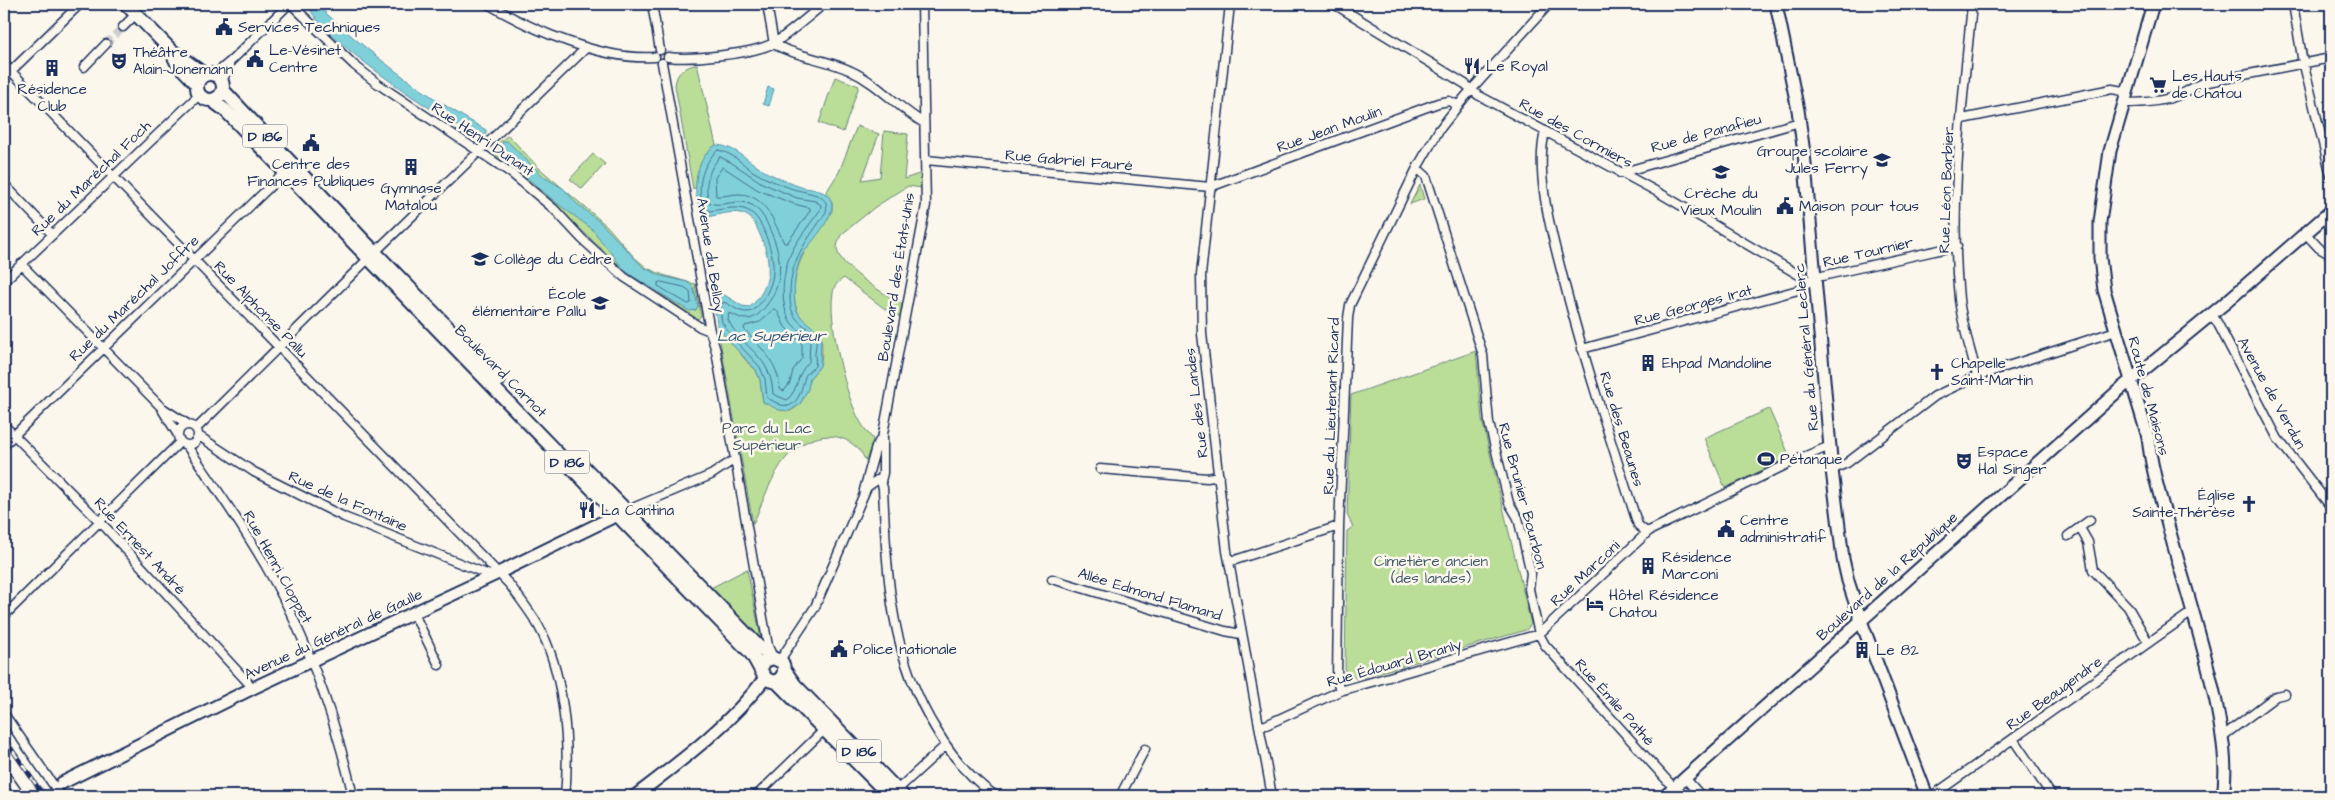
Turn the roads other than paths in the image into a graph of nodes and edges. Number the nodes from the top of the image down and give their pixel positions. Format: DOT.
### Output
graph roads {
  1 [pos="80,4"];
  2 [pos="126,4"];
  3 [pos="290,4"];
  4 [pos="488,4"];
  5 [pos="652,4"];
  6 [pos="767,4"];
  7 [pos="824,4"];
  8 [pos="922,4"];
  9 [pos="1230,4"];
  10 [pos="1334,4"];
  11 [pos="1549,4"];
  12 [pos="1776,4"];
  13 [pos="1972,4"];
  14 [pos="2153,4"];
  15 [pos="2293,4"];
  16 [pos="136,14"];
  17 [pos="123,27"];
  18 [pos="106,44"];
  19 [pos="774,44"];
  20 [pos="586,48"];
  21 [pos="660,50"];
  22 [pos="655,57"];
  23 [pos="2331,58"];
  24 [pos="665,60"];
  25 [pos="4,64"];
  26 [pos="2304,64"];
  27 [pos="84,67"];
  28 [pos="11,72"];
  29 [pos="4,78"];
  30 [pos="210,83"];
  31 [pos="1472,89"];
  32 [pos="2126,97"];
  33 [pos="1458,105"];
  34 [pos="1962,119"];
  35 [pos="1800,122"];
  36 [pos="924,123"];
  37 [pos="1545,132"];
  38 [pos="481,151"];
  39 [pos="926,160"];
  40 [pos="1417,168"];
  41 [pos="284,172"];
  42 [pos="1620,173"];
  43 [pos="112,176"];
  44 [pos="2331,176"];
  45 [pos="4,184"];
  46 [pos="1210,187"];
  47 [pos="2331,211"];
  48 [pos="52,234"];
  49 [pos="2306,234"];
  50 [pos="1957,246"];
  51 [pos="2331,255"];
  52 [pos="371,256"];
  53 [pos="193,259"];
  54 [pos="21,264"];
  55 [pos="1812,280"];
  56 [pos="4,281"];
  57 [pos="2211,314"];
  58 [pos="710,330"];
  59 [pos="2116,331"];
  60 [pos="103,348"];
  61 [pos="280,348"];
  62 [pos="1582,349"];
  63 [pos="1977,376"];
  64 [pos="2132,380"];
  65 [pos="161,407"];
  66 [pos="4,425"];
  67 [pos="195,430"];
  68 [pos="883,434"];
  69 [pos="14,435"];
  70 [pos="182,441"];
  71 [pos="4,445"];
  72 [pos="1830,446"];
  73 [pos="735,459"];
  74 [pos="868,468"];
  75 [pos="1100,469"];
  76 [pos="1832,470"];
  77 [pos="1219,476"];
  78 [pos="879,481"];
  79 [pos="862,496"];
  80 [pos="2331,507"];
  81 [pos="622,513"];
  82 [pos="2090,520"];
  83 [pos="100,522"];
  84 [pos="1340,526"];
  85 [pos="2080,528"];
  86 [pos="1649,531"];
  87 [pos="2068,536"];
  88 [pos="1229,562"];
  89 [pos="496,574"];
  90 [pos="1052,579"];
  91 [pos="414,612"];
  92 [pos="2192,612"];
  93 [pos="4,616"];
  94 [pos="1861,620"];
  95 [pos="1241,634"];
  96 [pos="1539,634"];
  97 [pos="2148,642"];
  98 [pos="311,660"];
  99 [pos="778,662"];
  100 [pos="439,665"];
  101 [pos="767,676"];
  102 [pos="253,688"];
  103 [pos="1340,691"];
  104 [pos="2285,694"];
  105 [pos="4,714"];
  106 [pos="1259,726"];
  107 [pos="825,729"];
  108 [pos="2223,736"];
  109 [pos="2013,739"];
  110 [pos="946,745"];
  111 [pos="1145,749"];
  112 [pos="4,773"];
  113 [pos="1685,778"];
  114 [pos="62,783"];
  115 [pos="1674,788"];
  116 [pos="897,794"];
  117 [pos="20,796"];
  118 [pos="61,796"];
  119 [pos="353,796"];
  120 [pos="565,796"];
  121 [pos="636,796"];
  122 [pos="756,796"];
  123 [pos="996,796"];
  124 [pos="1120,796"];
  125 [pos="1272,796"];
  126 [pos="1665,796"];
  127 [pos="1701,796"];
  128 [pos="1927,796"];
  129 [pos="1932,796"];
  130 [pos="2052,796"];
  131 [pos="2224,796"];
  1 -- 28 [label="street"];
  2 -- 16 [label="main road, Boulevard Carnot / D 186"];
  3 -- 30 [label="street"];
  3 -- 38 [label="street, Rue Henri Dunant"];
  4 -- 20 [label="street"];
  5 -- 21 [label="street"];
  6 -- 19 [label="street"];
  7 -- 19 [label="street"];
  8 -- 36 [label="street, Boulevard des États-Unis"];
  9 -- 46 [label="street, Rue des Landes"];
  10 -- 31 [label="street, Rue des Cormiers"];
  11 -- 31 [label="street, Rue du Lieutenant Ricard"];
  12 -- 35 [label="street, Rue du Général Leclerc"];
  13 -- 34 [label="street, Rue Léon Barbier"];
  14 -- 32 [label="street, Route de Maisons"];
  15 -- 26 [label="street"];
  16 -- 17 [label="street"];
  16 -- 30 [label="main road, Boulevard Carnot / D 186"];
  18 -- 27 [label="street"];
  19 -- 24 [label="street"];
  19 -- 36 [label="street"];
  20 -- 22 [label="street"];
  20 -- 38 [label="street"];
  21 -- 22 [label="street"];
  21 -- 24 [label="street"];
  22 -- 24 [label="street"];
  23 -- 26 [label="street"];
  24 -- 58 [label="street, Avenue du Belloy"];
  25 -- 28 [label="street, Rue Alphonse Pallu"];
  26 -- 32 [label="street"];
  26 -- 44 [label="street"];
  28 -- 29 [label="street"];
  28 -- 43 [label="street, Rue Alphonse Pallu"];
  30 -- 41 [label="main road, Boulevard Carnot / D 186"];
  30 -- 43 [label="street, Rue du Maréchal Foch"];
  30 -- 52 [label="main road, Boulevard Carnot / D 186"];
  31 -- 33 [label="street, Rue du Lieutenant Ricard"];
  31 -- 37 [label="street, Rue des Cormiers"];
  32 -- 34 [label="street"];
  32 -- 59 [label="street, Route de Maisons"];
  33 -- 40 [label="street, Rue du Lieutenant Ricard"];
  33 -- 46 [label="street, Rue Jean Moulin"];
  34 -- 50 [label="street, Rue Léon Barbier"];
  35 -- 42 [label="street, Rue de Panafieu"];
  35 -- 55 [label="street, Rue du Général Leclerc"];
  36 -- 39 [label="street, Boulevard des États-Unis"];
  37 -- 42 [label="street, Rue des Cormiers"];
  37 -- 62 [label="street, Rue des Beaunes"];
  38 -- 52 [label="street"];
  38 -- 58 [label="street, Rue Henri Dunant"];
  39 -- 46 [label="street, Rue Gabriel Fauré"];
  39 -- 68 [label="street, Boulevard des États-Unis"];
  40 -- 84 [label="street, Rue du Lieutenant Ricard"];
  40 -- 96 [label="street, Rue Brunier Bourbon"];
  41 -- 52 [label="main road, Boulevard Carnot / D 186"];
  41 -- 53 [label="street, Rue du Maréchal Joffre"];
  42 -- 55 [label="street, Rue des Cormiers"];
  43 -- 48 [label="street, Rue du Maréchal Foch"];
  43 -- 53 [label="street, Rue Alphonse Pallu"];
  45 -- 48 [label="street"];
  46 -- 77 [label="street, Rue des Landes"];
  47 -- 49 [label="street, Boulevard de la République"];
  48 -- 54 [label="street, Rue du Maréchal Foch"];
  49 -- 51 [label="street"];
  49 -- 57 [label="street, Boulevard de la République"];
  50 -- 55 [label="street, Rue Tournier"];
  50 -- 63 [label="street, Rue Léon Barbier"];
  52 -- 61 [label="street"];
  52 -- 81 [label="main road, Boulevard Carnot / D 186"];
  53 -- 60 [label="street, Rue du Maréchal Joffre"];
  53 -- 61 [label="street, Rue Alphonse Pallu"];
  54 -- 56 [label="street, Rue du Maréchal Foch"];
  54 -- 60 [label="street, Rue Henri Cloppet"];
  55 -- 62 [label="street, Rue Georges Irat"];
  55 -- 72 [label="street, Rue du Général Leclerc"];
  57 -- 64 [label="street, Boulevard de la République"];
  57 -- 80 [label="street, Avenue de Verdun"];
  58 -- 73 [label="street, Avenue du Belloy"];
  59 -- 63 [label="street"];
  59 -- 64 [label="street, Route de Maisons"];
  60 -- 65 [label="street, Rue Henri Cloppet"];
  60 -- 69 [label="street, Rue du Maréchal Joffre"];
  61 -- 67 [label="street"];
  61 -- 89 [label="street, Rue Alphonse Pallu"];
  62 -- 86 [label="street, Rue des Beaunes"];
  63 -- 76 [label="street"];
  64 -- 92 [label="street, Route de Maisons"];
  64 -- 94 [label="street, Boulevard de la République"];
  65 -- 67 [label="street, Rue Henri Cloppet"];
  65 -- 70 [label="street, Rue Henri Cloppet"];
  66 -- 69 [label="street, Rue Ernest André"];
  67 -- 70 [label="street"];
  67 -- 70 [label="street"];
  67 -- 89 [label="street, Rue de la Fontaine"];
  68 -- 74 [label="street, Boulevard des États-Unis"];
  68 -- 78 [label="street, Boulevard des États-Unis"];
  69 -- 71 [label="street, Rue du Maréchal Joffre"];
  69 -- 83 [label="street, Rue Ernest André"];
  70 -- 83 [label="street"];
  70 -- 98 [label="street, Rue Henri Cloppet"];
  72 -- 76 [label="street, Rue du Général Leclerc"];
  72 -- 86 [label="street"];
  73 -- 81 [label="street"];
  73 -- 99 [label="street, Avenue du Belloy"];
  74 -- 78 [label="street"];
  74 -- 79 [label="street, Boulevard des États-Unis"];
  75 -- 77 [label="street"];
  76 -- 94 [label="street, Rue du Général Leclerc"];
  77 -- 88 [label="street, Rue des Landes"];
  78 -- 79 [label="street, Boulevard des États-Unis"];
  78 -- 110 [label="street"];
  79 -- 99 [label="street, Boulevard des États-Unis"];
  81 -- 89 [label="street, Avenue du Général de Gaulle"];
  81 -- 99 [label="main road, Boulevard Carnot / D 186"];
  81 -- 101 [label="main road, Boulevard Carnot / D 186"];
  82 -- 85 [label="street"];
  83 -- 93 [label="street"];
  83 -- 102 [label="street, Rue Ernest André"];
  84 -- 88 [label="street"];
  84 -- 103 [label="street, Rue du Lieutenant Ricard"];
  85 -- 87 [label="street"];
  85 -- 97 [label="street"];
  86 -- 96 [label="street, Rue Marconi"];
  88 -- 95 [label="street, Rue des Landes"];
  89 -- 91 [label="street, Avenue du Général de Gaulle"];
  89 -- 120 [label="street, Rue Alphonse Pallu"];
  90 -- 95 [label="street, Allée Edmond Flamand"];
  91 -- 98 [label="street, Avenue du Général de Gaulle"];
  91 -- 100 [label="street"];
  92 -- 97 [label="street, Rue Beaugendre"];
  92 -- 108 [label="street, Route de Maisons"];
  94 -- 113 [label="street, Boulevard de la République"];
  94 -- 128 [label="street, Rue du Général Leclerc"];
  95 -- 106 [label="street, Rue des Landes"];
  96 -- 103 [label="street, Rue Édouard Branly"];
  96 -- 115 [label="street, Rue Émile Pathé"];
  97 -- 109 [label="street, Rue Beaugendre"];
  98 -- 102 [label="street, Avenue du Général de Gaulle"];
  98 -- 119 [label="street, Rue Henri Cloppet"];
  99 -- 101 [label="main road"];
  99 -- 101 [label="main road"];
  99 -- 116 [label="main road, Boulevard Carnot / D 186"];
  101 -- 107 [label="main road, Boulevard Carnot / D 186"];
  101 -- 121 [label="street"];
  102 -- 114 [label="street, Avenue du Général de Gaulle"];
  103 -- 106 [label="street, Rue Édouard Branly"];
  104 -- 108 [label="street"];
  105 -- 118 [label="street"];
  106 -- 125 [label="street, Rue des Landes"];
  107 -- 116 [label="main road, D 186"];
  107 -- 122 [label="street"];
  108 -- 131 [label="street, Route de Maisons"];
  109 -- 129 [label="street, Rue Beaugendre"];
  109 -- 130 [label="street"];
  110 -- 116 [label="street"];
  110 -- 123 [label="street"];
  111 -- 124 [label="street"];
  112 -- 117 [label="street"];
  113 -- 115 [label="street, Boulevard de la République"];
  113 -- 127 [label="street"];
  115 -- 126 [label="street, Boulevard de la République"];
}
